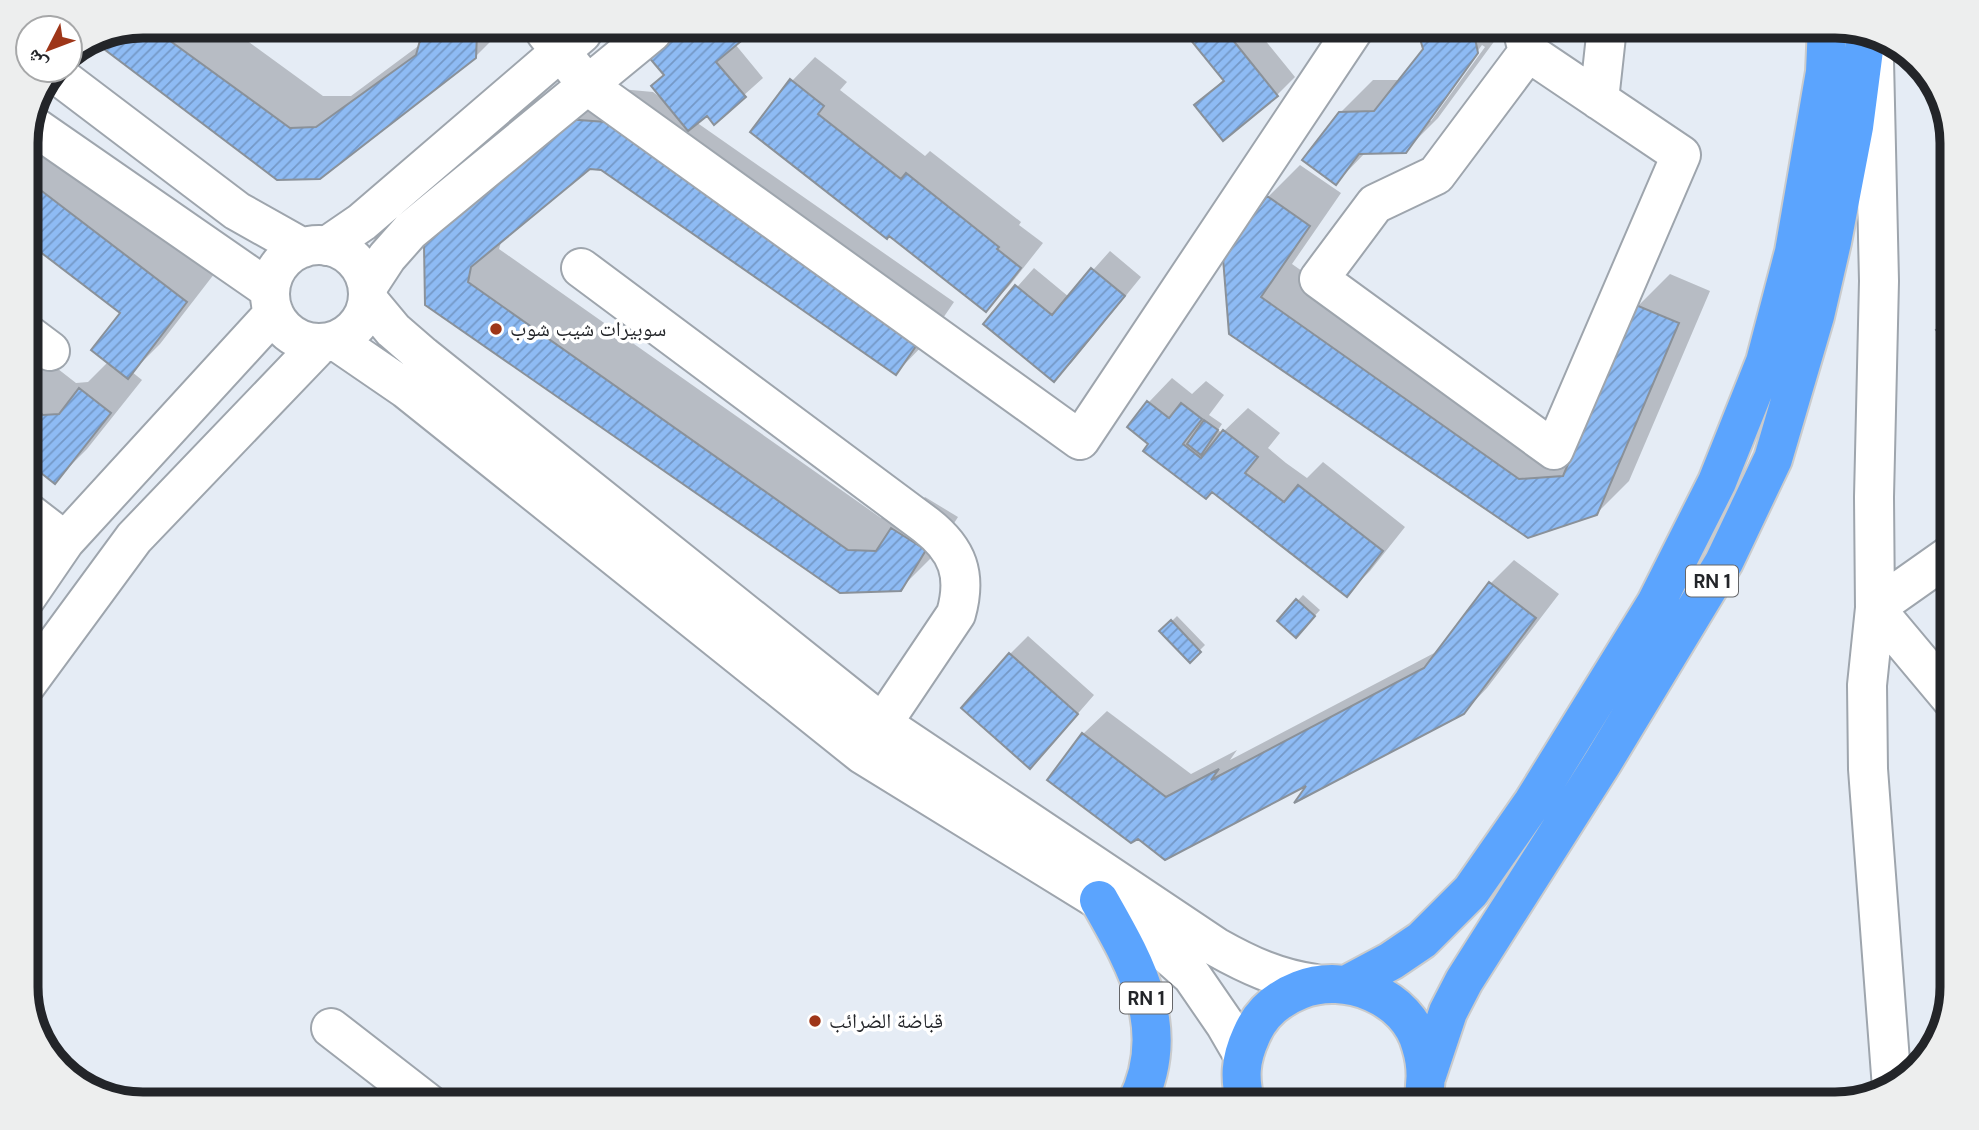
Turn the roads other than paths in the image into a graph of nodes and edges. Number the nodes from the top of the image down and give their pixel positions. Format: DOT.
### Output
graph roads {
  1 [pos="562,39"];
  2 [pos="564,39"];
  3 [pos="644,39"];
  4 [pos="1335,39"];
  5 [pos="1606,39"];
  6 [pos="1826,39"];
  7 [pos="1525,40"];
  8 [pos="1865,43"];
  9 [pos="1873,46"];
  10 [pos="70,84"];
  11 [pos="588,86"];
  12 [pos="1600,100"];
  13 [pos="40,131"];
  14 [pos="315,247"];
  15 [pos="581,268"];
  16 [pos="368,293"];
  17 [pos="272,302"];
  18 [pos="329,342"];
  19 [pos="39,521"];
  20 [pos="65,541"];
  21 [pos="1940,562"];
  22 [pos="39,579"];
  23 [pos="1875,608"];
  24 [pos="39,667"];
  25 [pos="1940,686"];
  26 [pos="872,739"];
  27 [pos="1099,900"];
  28 [pos="1332,984"];
  29 [pos="331,1028"];
  30 [pos="1891,1075"];
  31 [pos="1238,1088"];
  32 [pos="1425,1089"];
  33 [pos="414,1092"];
  34 [pos="1142,1092"];
  1 -- 14 [label="street"];
  2 -- 11 [label="street"];
  3 -- 11 [label="street"];
  4 -- 11 [label="street"];
  5 -- 12 [label="street"];
  6 -- 28 [label="highway, RN 1"];
  7 -- 12 [label="street"];
  7 -- 12 [label="street"];
  8 -- 32 [label="highway, RN 1"];
  9 -- 23 [label="street"];
  10 -- 14 [label="street"];
  11 -- 16 [label="street"];
  13 -- 17 [label="street"];
  14 -- 16 [label="street"];
  14 -- 17 [label="street"];
  15 -- 26 [label="street"];
  16 -- 18 [label="street"];
  16 -- 26 [label="street"];
  17 -- 18 [label="street"];
  17 -- 20 [label="street"];
  18 -- 24 [label="street"];
  18 -- 26 [label="street"];
  19 -- 20 [label="street"];
  20 -- 22 [label="street"];
  21 -- 23 [label="street"];
  23 -- 25 [label="street"];
  23 -- 30 [label="street"];
  26 -- 27 [label="street"];
  26 -- 28 [label="street"];
  27 -- 31 [label="street"];
  27 -- 34 [label="highway, RN 1"];
  28 -- 31 [label="highway, RN 1"];
  28 -- 32 [label="highway, RN 1"];
  29 -- 33 [label="street"];
}
